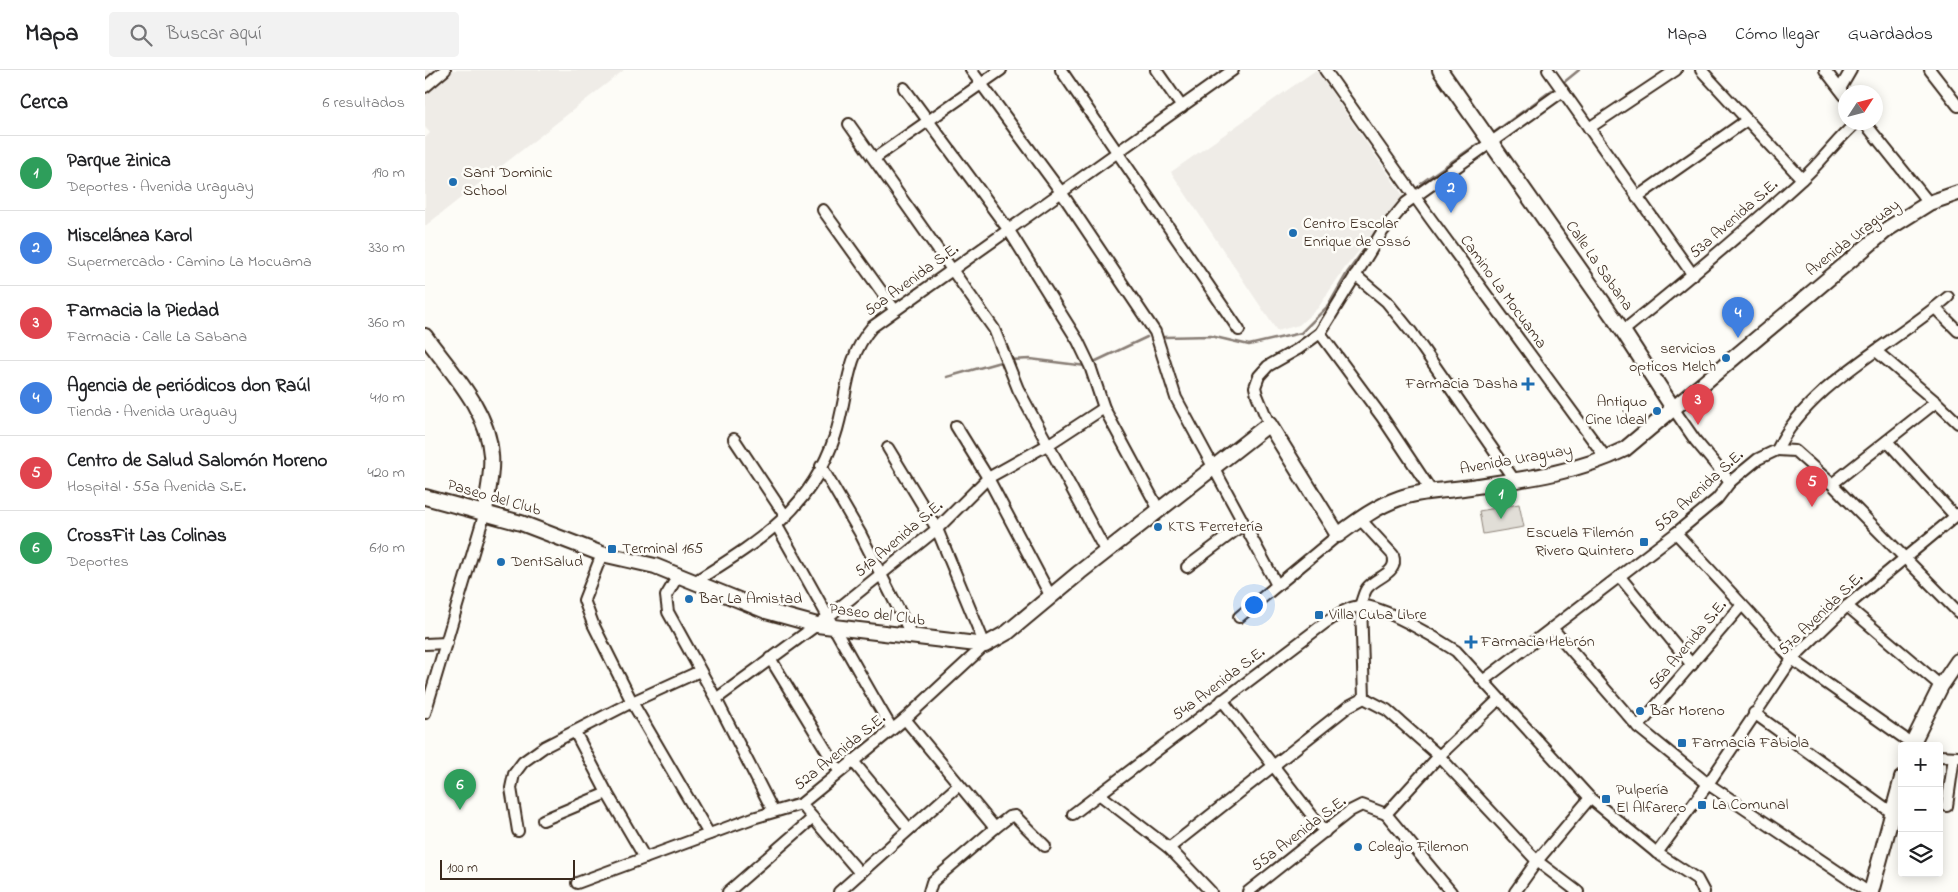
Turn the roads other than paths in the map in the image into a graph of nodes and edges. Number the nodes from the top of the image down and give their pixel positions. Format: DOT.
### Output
graph roads {
  1 [pos="445,70"];
  2 [pos="971,70"];
  3 [pos="1001,70"];
  4 [pos="1061,70"];
  5 [pos="1156,70"];
  6 [pos="1233,70"];
  7 [pos="1325,70"];
  8 [pos="1440,70"];
  9 [pos="1548,70"];
  10 [pos="1676,70"];
  11 [pos="1701,70"];
  12 [pos="1825,70"];
  13 [pos="1851,70"];
  14 [pos="1931,70"];
  15 [pos="981,82"];
  16 [pos="1846,85"];
  17 [pos="425,87"];
  18 [pos="1838,87"];
  19 [pos="904,88"];
  20 [pos="1563,91"];
  21 [pos="1958,106"];
  22 [pos="1181,107"];
  23 [pos="927,120"];
  24 [pos="1747,120"];
  25 [pos="849,124"];
  26 [pos="1589,128"];
  27 [pos="1848,130"];
  28 [pos="1870,130"];
  29 [pos="1490,143"];
  30 [pos="1118,152"];
  31 [pos="875,158"];
  32 [pos="1802,179"];
  33 [pos="1061,192"];
  34 [pos="1415,196"];
  35 [pos="1956,196"];
  36 [pos="1637,197"];
  37 [pos="1929,203"];
  38 [pos="823,210"];
  39 [pos="1008,229"];
  40 [pos="951,269"];
  41 [pos="1355,275"];
  42 [pos="1693,275"];
  43 [pos="1948,297"];
  44 [pos="1935,308"];
  45 [pos="894,309"];
  46 [pos="1239,330"];
  47 [pos="1623,331"];
  48 [pos="1958,331"];
  49 [pos="1320,333"];
  50 [pos="425,336"];
  51 [pos="1876,351"];
  52 [pos="1936,402"];
  53 [pos="1104,408"];
  54 [pos="1673,408"];
  55 [pos="1958,423"];
  56 [pos="1269,424"];
  57 [pos="956,426"];
  58 [pos="734,439"];
  59 [pos="1887,440"];
  60 [pos="1049,444"];
  61 [pos="888,448"];
  62 [pos="1777,450"];
  63 [pos="1606,458"];
  64 [pos="821,466"];
  65 [pos="1215,468"];
  66 [pos="988,478"];
  67 [pos="1515,481"];
  68 [pos="1730,482"];
  69 [pos="1832,484"];
  70 [pos="1432,492"];
  71 [pos="425,498"];
  72 [pos="1159,510"];
  73 [pos="485,512"];
  74 [pos="1957,515"];
  75 [pos="786,517"];
  76 [pos="1360,518"];
  77 [pos="1244,524"];
  78 [pos="777,526"];
  79 [pos="937,529"];
  80 [pos="1676,533"];
  81 [pos="1338,535"];
  82 [pos="1106,552"];
  83 [pos="602,554"];
  84 [pos="1904,558"];
  85 [pos="1187,567"];
  86 [pos="679,574"];
  87 [pos="881,574"];
  88 [pos="1620,577"];
  89 [pos="697,580"];
  90 [pos="1277,585"];
  91 [pos="1051,597"];
  92 [pos="1362,605"];
  93 [pos="1741,606"];
  94 [pos="1847,606"];
  95 [pos="1958,612"];
  96 [pos="1239,617"];
  97 [pos="832,622"];
  98 [pos="817,625"];
  99 [pos="1552,628"];
  100 [pos="912,636"];
  101 [pos="447,643"];
  102 [pos="425,644"];
  103 [pos="985,645"];
  104 [pos="770,658"];
  105 [pos="1793,659"];
  106 [pos="1958,661"];
  107 [pos="1692,664"];
  108 [pos="700,671"];
  109 [pos="1484,680"];
  110 [pos="1941,686"];
  111 [pos="1364,698"];
  112 [pos="716,699"];
  113 [pos="1499,699"];
  114 [pos="1222,700"];
  115 [pos="632,702"];
  116 [pos="425,713"];
  117 [pos="1753,713"];
  118 [pos="905,718"];
  119 [pos="1639,727"];
  120 [pos="892,729"];
  121 [pos="575,732"];
  122 [pos="1908,742"];
  123 [pos="1912,742"];
  124 [pos="1439,756"];
  125 [pos="1943,756"];
  126 [pos="1956,757"];
  127 [pos="852,760"];
  128 [pos="1273,766"];
  129 [pos="839,770"];
  130 [pos="1708,784"];
  131 [pos="959,785"];
  132 [pos="1899,787"];
  133 [pos="607,793"];
  134 [pos="1099,794"];
  135 [pos="1589,798"];
  136 [pos="801,804"];
  137 [pos="1947,806"];
  138 [pos="773,811"];
  139 [pos="1891,812"];
  140 [pos="1073,814"];
  141 [pos="1386,814"];
  142 [pos="813,818"];
  143 [pos="543,820"];
  144 [pos="995,828"];
  145 [pos="909,829"];
  146 [pos="518,830"];
  147 [pos="1325,832"];
  148 [pos="709,834"];
  149 [pos="1045,846"];
  150 [pos="1169,848"];
  151 [pos="1657,853"];
  152 [pos="645,858"];
  153 [pos="1537,861"];
  154 [pos="860,873"];
  155 [pos="577,883"];
  156 [pos="728,892"];
  157 [pos="839,892"];
  158 [pos="929,892"];
  159 [pos="1211,892"];
  160 [pos="1248,892"];
  161 [pos="1451,892"];
  162 [pos="1515,892"];
  163 [pos="1579,892"];
  164 [pos="1704,892"];
  165 [pos="1869,892"];
  1 -- 17 [label="street"];
  2 -- 15 [label="street"];
  3 -- 15 [label="street"];
  4 -- 30 [label="street"];
  5 -- 22 [label="street"];
  6 -- 22 [label="street, 50a Avenida S.E."];
  7 -- 34 [label="street, Camino La Mocuama"];
  8 -- 29 [label="street, Calle La Sabana"];
  9 -- 20 [label="street"];
  10 -- 26 [label="street"];
  11 -- 24 [label="street"];
  12 -- 18 [label="street"];
  13 -- 16 [label="street"];
  14 -- 21 [label="street"];
  15 -- 23 [label="street"];
  15 -- 33 [label="street"];
  19 -- 23 [label="street"];
  20 -- 26 [label="street"];
  20 -- 29 [label="street"];
  22 -- 30 [label="street, 50a Avenida S.E."];
  23 -- 31 [label="street"];
  23 -- 39 [label="street"];
  24 -- 32 [label="street"];
  24 -- 36 [label="street"];
  25 -- 31 [label="street"];
  26 -- 36 [label="street"];
  27 -- 32 [label="street, 53a Avenida S.E."];
  28 -- 37 [label="street"];
  29 -- 34 [label="street"];
  29 -- 47 [label="street, Calle La Sabana"];
  30 -- 33 [label="street, 50a Avenida S.E."];
  30 -- 46 [label="street"];
  31 -- 40 [label="street"];
  32 -- 42 [label="street, 53a Avenida S.E."];
  33 -- 39 [label="street, 50a Avenida S.E."];
  33 -- 65 [label="street"];
  34 -- 41 [label="street"];
  34 -- 63 [label="street, Camino La Mocuama"];
  35 -- 37 [label="street, Avenida Uraguay"];
  36 -- 42 [label="street"];
  37 -- 54 [label="street, Avenida Uraguay"];
  38 -- 45 [label="street"];
  39 -- 40 [label="street, 50a Avenida S.E."];
  39 -- 53 [label="street"];
  40 -- 45 [label="street, 50a Avenida S.E."];
  40 -- 60 [label="street"];
  41 -- 49 [label="street"];
  41 -- 67 [label="street"];
  42 -- 47 [label="street, 53a Avenida S.E."];
  43 -- 44 [label="street"];
  44 -- 48 [label="street"];
  44 -- 51 [label="street"];
  45 -- 64 [label="street, 50a Avenida S.E."];
  47 -- 54 [label="street, Calle La Sabana"];
  49 -- 56 [label="street"];
  49 -- 70 [label="street"];
  50 -- 73 [label="street"];
  51 -- 52 [label="street"];
  51 -- 62 [label="street"];
  52 -- 55 [label="street"];
  52 -- 59 [label="street"];
  53 -- 60 [label="street, 51a Avenida S.E."];
  53 -- 72 [label="street"];
  54 -- 63 [label="street, Avenida Uraguay"];
  54 -- 68 [label="street, Calle La Sabana"];
  56 -- 65 [label="street"];
  56 -- 81 [label="street"];
  57 -- 66 [label="street"];
  58 -- 75 [label="street"];
  59 -- 69 [label="street"];
  59 -- 74 [label="street"];
  60 -- 66 [label="street, 51a Avenida S.E."];
  60 -- 82 [label="street"];
  61 -- 79 [label="street"];
  62 -- 68 [label="street, 55a Avenida S.E."];
  62 -- 69 [label="street"];
  63 -- 67 [label="street, Avenida Uraguay"];
  64 -- 75 [label="street, 50a Avenida S.E."];
  64 -- 87 [label="street"];
  65 -- 72 [label="street"];
  65 -- 77 [label="street"];
  66 -- 79 [label="street, 51a Avenida S.E."];
  66 -- 91 [label="street"];
  67 -- 70 [label="street, Avenida Uraguay"];
  68 -- 80 [label="street, 55a Avenida S.E."];
  69 -- 84 [label="street"];
  70 -- 76 [label="street, Avenida Uraguay"];
  71 -- 73 [label="street, Paseo del Club"];
  72 -- 82 [label="street"];
  73 -- 83 [label="street, Paseo del Club"];
  73 -- 101 [label="street"];
  74 -- 84 [label="street, 57a Avenida S.E."];
  75 -- 78 [label="street, 50a Avenida S.E."];
  76 -- 81 [label="street, Avenida Uraguay"];
  76 -- 92 [label="street"];
  77 -- 85 [label="street"];
  77 -- 90 [label="street"];
  78 -- 89 [label="street, 50a Avenida S.E."];
  78 -- 97 [label="street"];
  79 -- 87 [label="street, 51a Avenida S.E."];
  79 -- 103 [label="street"];
  80 -- 88 [label="street, 55a Avenida S.E."];
  80 -- 93 [label="street"];
  81 -- 90 [label="street, Avenida Uraguay"];
  82 -- 91 [label="street"];
  83 -- 86 [label="street, Paseo del Club"];
  83 -- 115 [label="street"];
  84 -- 94 [label="street, 57a Avenida S.E."];
  84 -- 95 [label="street"];
  86 -- 89 [label="street, Paseo del Club"];
  86 -- 108 [label="street"];
  87 -- 97 [label="street, 51a Avenida S.E."];
  87 -- 100 [label="street"];
  88 -- 99 [label="street, 55a Avenida S.E."];
  88 -- 107 [label="street"];
  89 -- 98 [label="street, Paseo del Club"];
  90 -- 96 [label="street, Avenida Uraguay"];
  91 -- 103 [label="street"];
  92 -- 109 [label="street"];
  92 -- 111 [label="street"];
  92 -- 114 [label="street, 54a Avenida S.E."];
  93 -- 105 [label="street"];
  93 -- 107 [label="street, 56a Avenida S.E."];
  94 -- 105 [label="street, 57a Avenida S.E."];
  94 -- 110 [label="street"];
  97 -- 98 [label="street, Paseo del Club"];
  97 -- 100 [label="street, Paseo del Club"];
  97 -- 120 [label="street"];
  98 -- 104 [label="street"];
  99 -- 109 [label="street, 55a Avenida S.E."];
  99 -- 119 [label="street"];
  100 -- 103 [label="street, Paseo del Club"];
  101 -- 102 [label="street"];
  101 -- 116 [label="street"];
  103 -- 118 [label="street, 52a Avenida S.E."];
  104 -- 112 [label="street"];
  104 -- 129 [label="street"];
  105 -- 117 [label="street, 57a Avenida S.E."];
  105 -- 122 [label="street"];
  106 -- 110 [label="street"];
  107 -- 119 [label="street, 56a Avenida S.E."];
  108 -- 112 [label="street"];
  108 -- 115 [label="street"];
  109 -- 113 [label="street"];
  110 -- 123 [label="street"];
  111 -- 124 [label="street"];
  111 -- 128 [label="street"];
  112 -- 138 [label="street"];
  113 -- 124 [label="street"];
  113 -- 135 [label="street"];
  114 -- 128 [label="street"];
  114 -- 134 [label="street, 54a Avenida S.E."];
  115 -- 121 [label="street"];
  115 -- 148 [label="street"];
  117 -- 130 [label="street, 57a Avenida S.E."];
  117 -- 139 [label="street"];
  118 -- 120 [label="street, 52a Avenida S.E."];
  118 -- 131 [label="street"];
  119 -- 130 [label="street"];
  120 -- 127 [label="street, 52a Avenida S.E."];
  121 -- 133 [label="street"];
  121 -- 146 [label="street"];
  124 -- 141 [label="street"];
  124 -- 153 [label="street"];
  125 -- 126 [label="street"];
  126 -- 137 [label="street"];
  127 -- 129 [label="street, 52a Avenida S.E."];
  127 -- 145 [label="street"];
  128 -- 147 [label="street"];
  128 -- 150 [label="street"];
  129 -- 136 [label="street, 52a Avenida S.E."];
  130 -- 151 [label="street, 57a Avenida S.E."];
  130 -- 165 [label="street"];
  131 -- 144 [label="street"];
  131 -- 145 [label="street"];
  132 -- 139 [label="street"];
  133 -- 143 [label="street"];
  133 -- 152 [label="street"];
  134 -- 140 [label="street, 54a Avenida S.E."];
  134 -- 150 [label="street"];
  135 -- 151 [label="street"];
  135 -- 153 [label="street"];
  136 -- 138 [label="street, 52a Avenida S.E."];
  136 -- 142 [label="street"];
  138 -- 148 [label="street, 52a Avenida S.E."];
  139 -- 165 [label="street"];
  141 -- 147 [label="street, 55a Avenida S.E."];
  141 -- 161 [label="street"];
  142 -- 154 [label="street"];
  142 -- 156 [label="street"];
  144 -- 149 [label="street"];
  144 -- 158 [label="street"];
  145 -- 154 [label="street"];
  147 -- 160 [label="street, 55a Avenida S.E."];
  148 -- 152 [label="street, 52a Avenida S.E."];
  150 -- 159 [label="street"];
  151 -- 164 [label="street"];
  152 -- 155 [label="street, 52a Avenida S.E."];
  153 -- 162 [label="street"];
  153 -- 163 [label="street"];
  154 -- 157 [label="street"];
}
